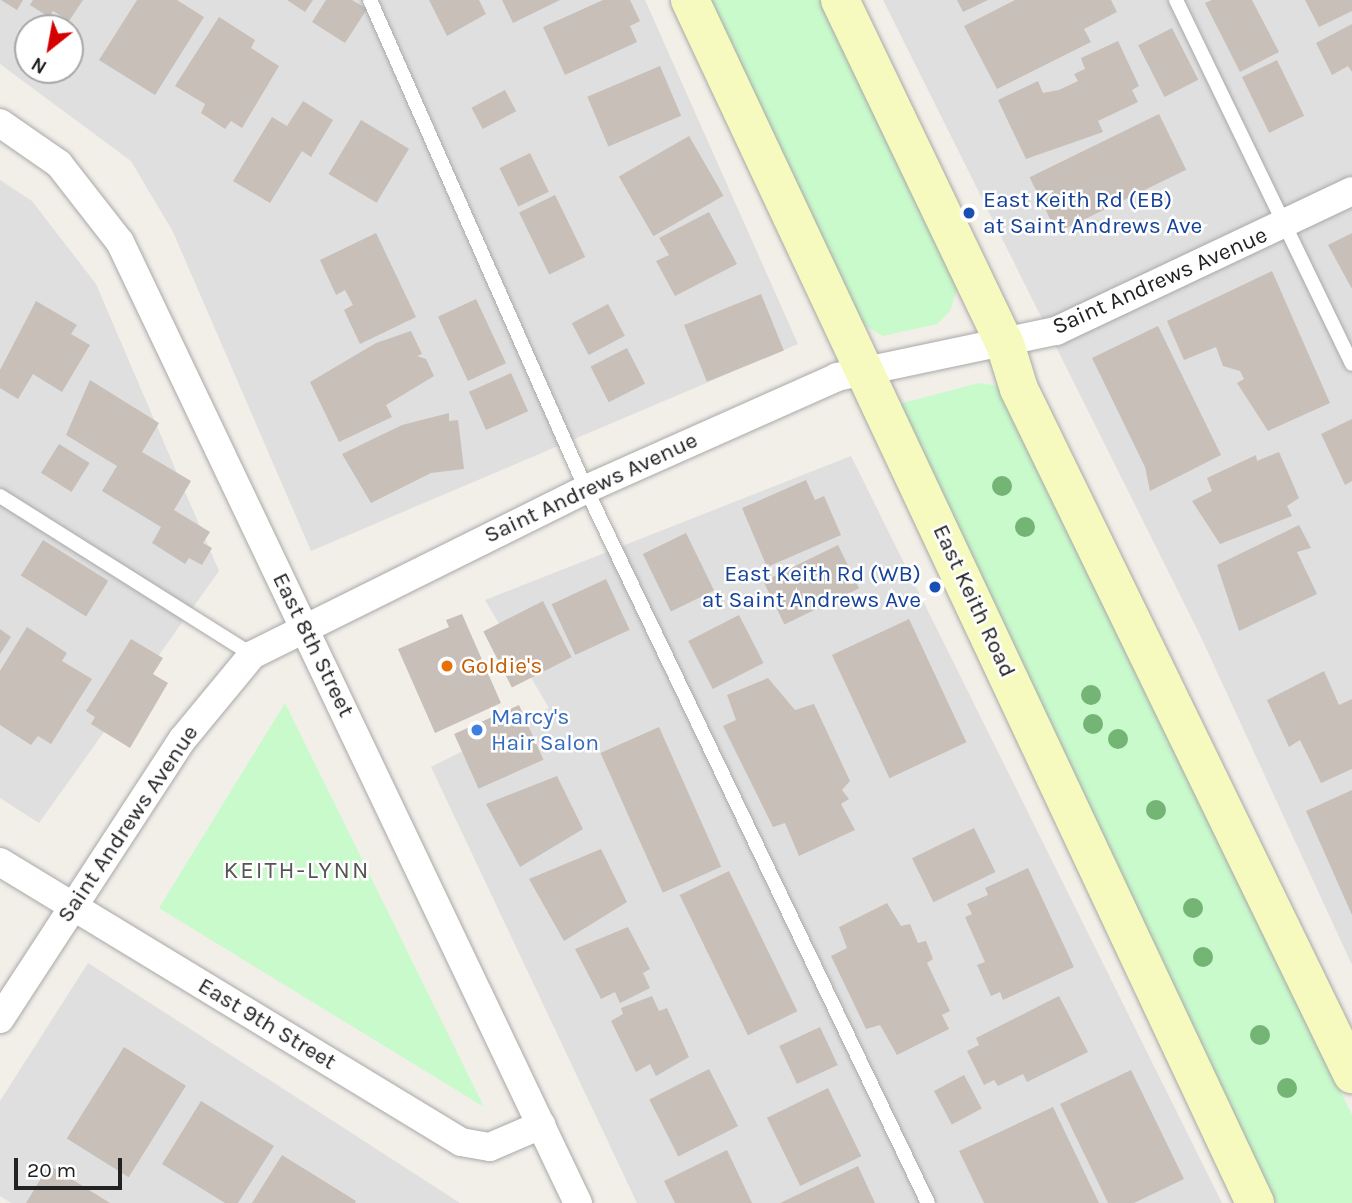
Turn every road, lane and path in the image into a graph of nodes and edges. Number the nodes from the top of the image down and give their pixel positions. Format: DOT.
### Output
graph roads {
  1 [pos="370,0"];
  2 [pos="690,0"];
  3 [pos="840,0"];
  4 [pos="1176,0"];
  5 [pos="0,123"];
  6 [pos="1352,191"];
  7 [pos="1282,226"];
  8 [pos="1005,344"];
  9 [pos="1352,364"];
  10 [pos="864,370"];
  11 [pos="586,489"];
  12 [pos="0,496"];
  13 [pos="303,627"];
  14 [pos="252,655"];
  15 [pos="0,862"];
  16 [pos="71,906"];
  17 [pos="0,1019"];
  18 [pos="1352,1074"];
  19 [pos="541,1125"];
  20 [pos="578,1203"];
  21 [pos="928,1203"];
  22 [pos="1255,1203"];
  1 -- 11 [label="lane"];
  2 -- 10 [label="street, East Keith Road"];
  3 -- 8 [label="street"];
  4 -- 7 [label="lane"];
  5 -- 13 [label="street, East 8th Street"];
  6 -- 7 [label="street, Saint Andrews Avenue"];
  7 -- 8 [label="street, Saint Andrews Avenue"];
  7 -- 9 [label="lane"];
  8 -- 10 [label="street, Saint Andrews Avenue"];
  8 -- 18 [label="street"];
  10 -- 11 [label="street, Saint Andrews Avenue"];
  10 -- 22 [label="street, East Keith Road"];
  11 -- 13 [label="street, Saint Andrews Avenue"];
  11 -- 21 [label="lane"];
  12 -- 14 [label="lane"];
  13 -- 14 [label="street, Saint Andrews Avenue"];
  13 -- 19 [label="street, East 8th Street"];
  14 -- 16 [label="street, Saint Andrews Avenue"];
  15 -- 16 [label="street, East 9th Street"];
  16 -- 17 [label="street, Saint Andrews Avenue"];
  16 -- 19 [label="street, East 9th Street"];
  19 -- 20 [label="street, East 8th Street"];
}
